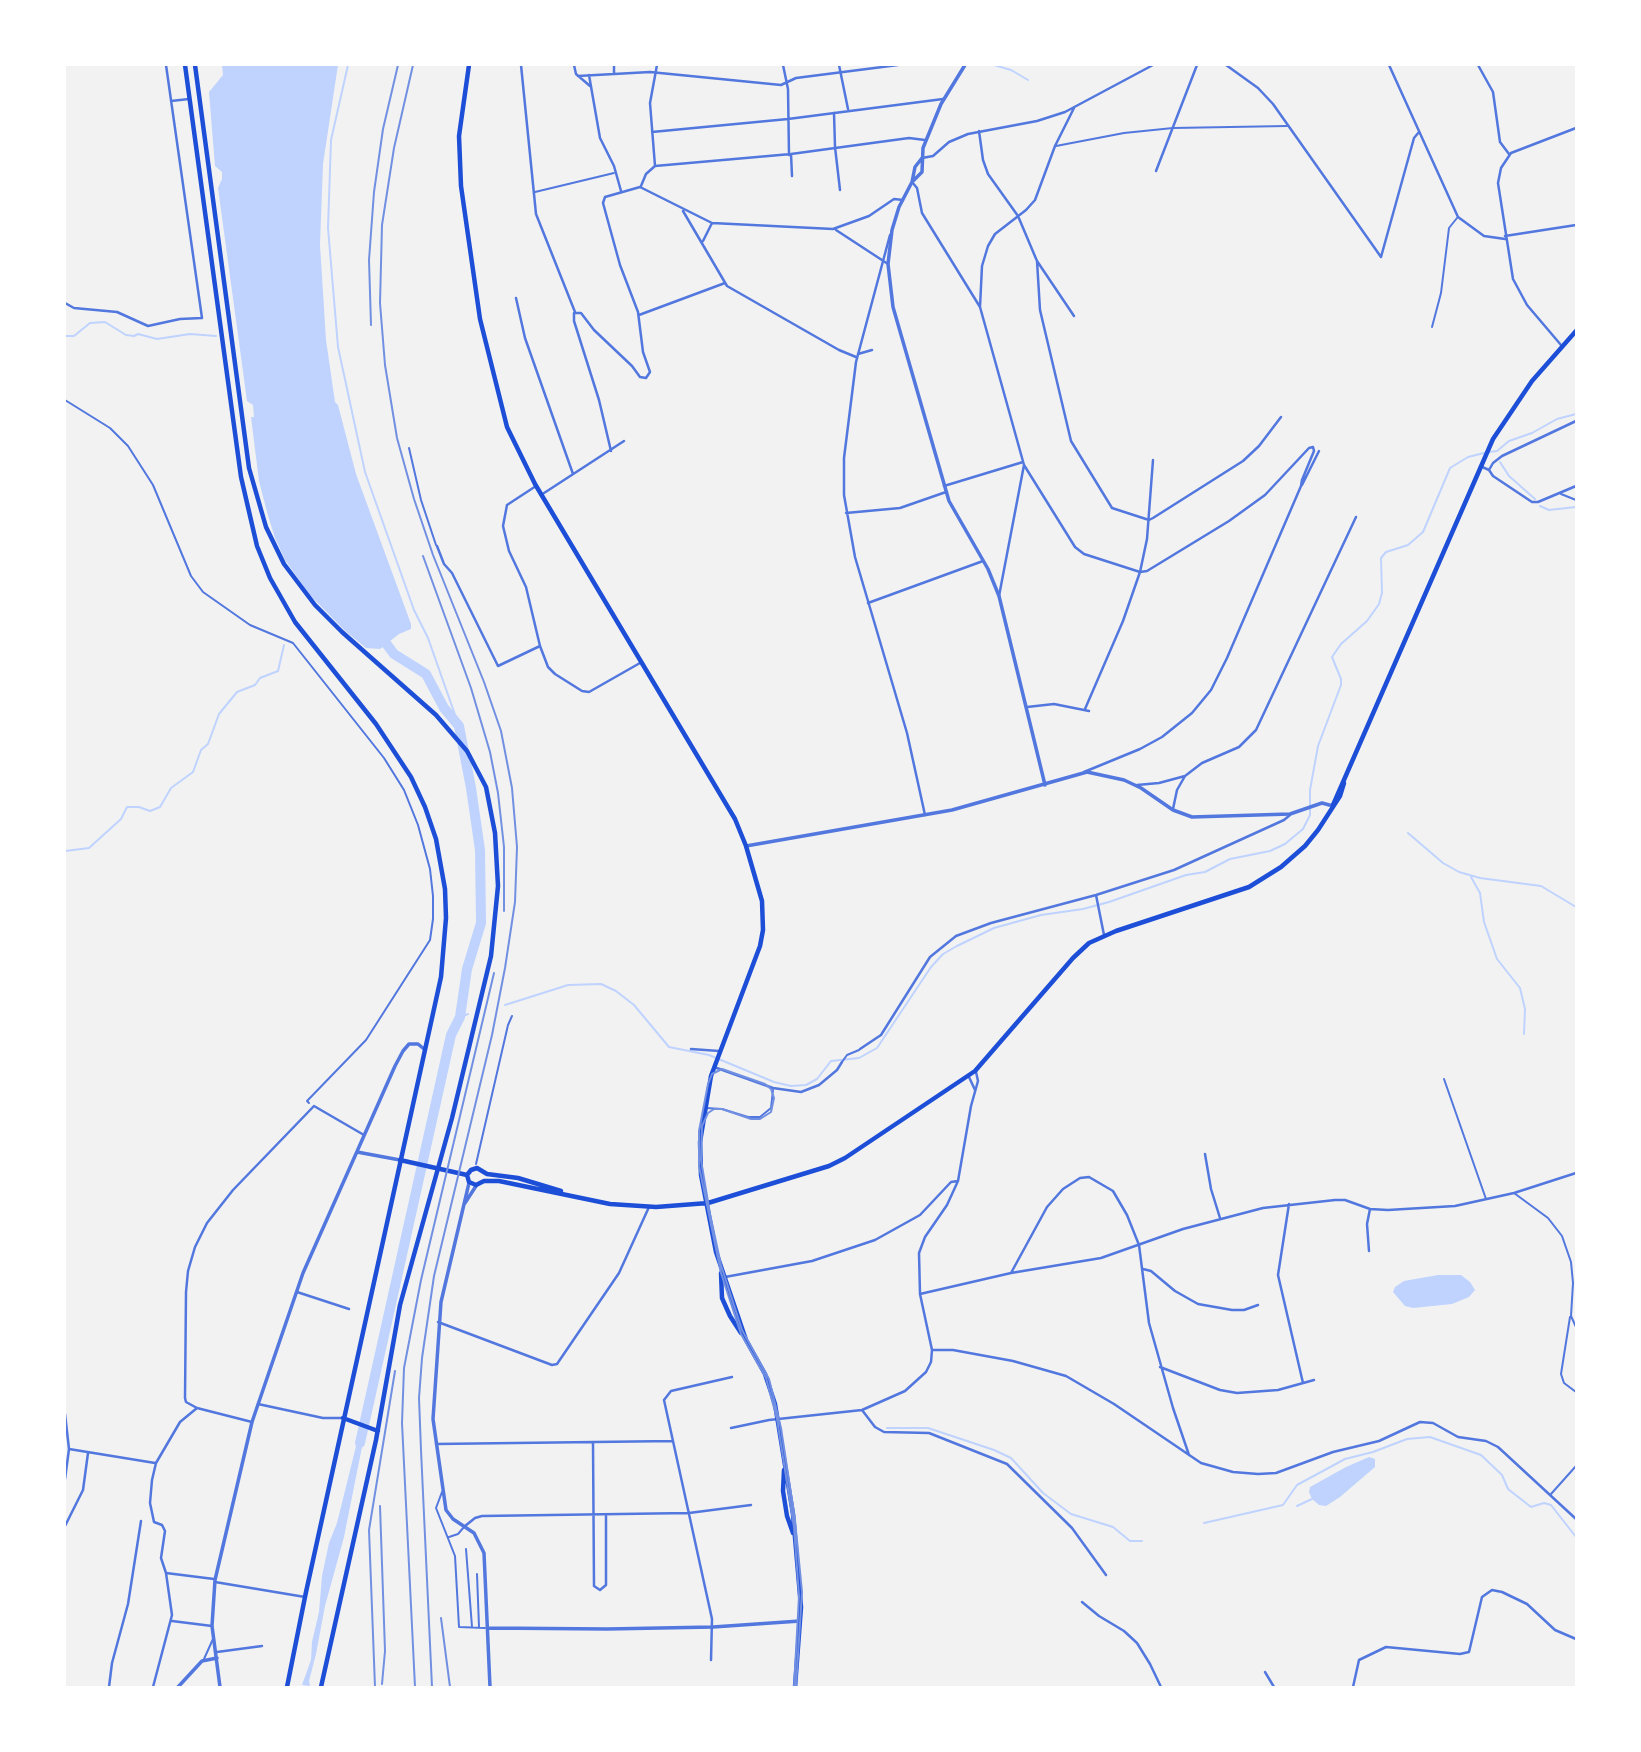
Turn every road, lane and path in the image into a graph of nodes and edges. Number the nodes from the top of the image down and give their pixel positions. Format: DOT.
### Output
graph roads {
  1 [pos="166,65"];
  2 [pos="185,65"];
  3 [pos="195,65"];
  4 [pos="469,65"];
  5 [pos="522,65"];
  6 [pos="574,65"];
  7 [pos="614,65"];
  8 [pos="657,65"];
  9 [pos="783,65"];
  10 [pos="839,65"];
  11 [pos="898,65"];
  12 [pos="965,65"];
  13 [pos="1153,65"];
  14 [pos="1197,65"];
  15 [pos="1226,65"];
  16 [pos="1389,65"];
  17 [pos="1478,65"];
  18 [pos="841,71"];
  19 [pos="654,73"];
  20 [pos="614,74"];
  21 [pos="589,75"];
  22 [pos="578,76"];
  23 [pos="787,83"];
  24 [pos="591,87"];
  25 [pos="190,98"];
  26 [pos="943,99"];
  27 [pos="171,101"];
  28 [pos="1074,108"];
  29 [pos="849,110"];
  30 [pos="834,113"];
  31 [pos="788,119"];
  32 [pos="1289,126"];
  33 [pos="1173,128"];
  34 [pos="1576,128"];
  35 [pos="979,131"];
  36 [pos="652,132"];
  37 [pos="1419,132"];
  38 [pos="926,140"];
  39 [pos="1055,146"];
  40 [pos="835,147"];
  41 [pos="1509,154"];
  42 [pos="790,155"];
  43 [pos="922,158"];
  44 [pos="655,166"];
  45 [pos="1156,171"];
  46 [pos="616,172"];
  47 [pos="792,176"];
  48 [pos="912,182"];
  49 [pos="640,187"];
  50 [pos="840,190"];
  51 [pos="621,191"];
  52 [pos="534,192"];
  53 [pos="903,200"];
  54 [pos="681,208"];
  55 [pos="1018,216"];
  56 [pos="1458,217"];
  57 [pos="712,223"];
  58 [pos="1576,225"];
  59 [pos="833,229"];
  60 [pos="892,230"];
  61 [pos="1505,238"];
  62 [pos="702,241"];
  63 [pos="883,260"];
  64 [pos="1037,261"];
  65 [pos="888,264"];
  66 [pos="725,283"];
  67 [pos="516,298"];
  68 [pos="65,303"];
  69 [pos="980,307"];
  70 [pos="575,312"];
  71 [pos="638,315"];
  72 [pos="1074,316"];
  73 [pos="1432,327"];
  74 [pos="1576,331"];
  75 [pos="1562,346"];
  76 [pos="872,350"];
  77 [pos="858,356"];
  78 [pos="65,400"];
  79 [pos="1281,417"];
  80 [pos="1576,421"];
  81 [pos="624,440"];
  82 [pos="409,449"];
  83 [pos="611,451"];
  84 [pos="1319,451"];
  85 [pos="1153,460"];
  86 [pos="1024,464"];
  87 [pos="1480,466"];
  88 [pos="1489,470"];
  89 [pos="573,474"];
  90 [pos="536,486"];
  91 [pos="944,486"];
  92 [pos="1301,486"];
  93 [pos="1576,486"];
  94 [pos="946,492"];
  95 [pos="1560,493"];
  96 [pos="541,495"];
  97 [pos="1576,500"];
  98 [pos="846,513"];
  99 [pos="1356,517"];
  100 [pos="1149,520"];
  101 [pos="437,546"];
  102 [pos="983,561"];
  103 [pos="1140,572"];
  104 [pos="999,596"];
  105 [pos="868,603"];
  106 [pos="540,646"];
  107 [pos="640,663"];
  108 [pos="1026,707"];
  109 [pos="1081,773"];
  110 [pos="1185,776"];
  111 [pos="1045,785"];
  112 [pos="1135,785"];
  113 [pos="1333,806"];
  114 [pos="1173,810"];
  115 [pos="925,814"];
  116 [pos="1290,814"];
  117 [pos="746,846"];
  118 [pos="1096,895"];
  119 [pos="1104,935"];
  120 [pos="512,1016"];
  121 [pos="424,1049"];
  122 [pos="691,1049"];
  123 [pos="860,1049"];
  124 [pos="719,1056"];
  125 [pos="842,1062"];
  126 [pos="714,1068"];
  127 [pos="975,1070"];
  128 [pos="968,1076"];
  129 [pos="1444,1079"];
  130 [pos="773,1088"];
  131 [pos="975,1090"];
  132 [pos="309,1103"];
  133 [pos="705,1108"];
  134 [pos="364,1135"];
  135 [pos="358,1152"];
  136 [pos="1205,1154"];
  137 [pos="403,1161"];
  138 [pos="476,1164"];
  139 [pos="483,1171"];
  140 [pos="467,1175"];
  141 [pos="1575,1175"];
  142 [pos="958,1181"];
  143 [pos="469,1182"];
  144 [pos="483,1182"];
  145 [pos="476,1185"];
  146 [pos="1514,1193"];
  147 [pos="575,1196"];
  148 [pos="1486,1200"];
  149 [pos="706,1204"];
  150 [pos="1289,1204"];
  151 [pos="464,1205"];
  152 [pos="649,1207"];
  153 [pos="1370,1209"];
  154 [pos="1220,1218"];
  155 [pos="1139,1245"];
  156 [pos="1369,1251"];
  157 [pos="1143,1269"];
  158 [pos="1011,1273"];
  159 [pos="722,1274"];
  160 [pos="297,1292"];
  161 [pos="920,1294"];
  162 [pos="1258,1306"];
  163 [pos="349,1309"];
  164 [pos="1571,1316"];
  165 [pos="438,1322"];
  166 [pos="1576,1327"];
  167 [pos="932,1350"];
  168 [pos="1160,1367"];
  169 [pos="732,1377"];
  170 [pos="1314,1380"];
  171 [pos="1303,1383"];
  172 [pos="1576,1392"];
  173 [pos="258,1404"];
  174 [pos="197,1408"];
  175 [pos="862,1410"];
  176 [pos="65,1414"];
  177 [pos="346,1419"];
  178 [pos="778,1419"];
  179 [pos="252,1422"];
  180 [pos="731,1428"];
  181 [pos="376,1430"];
  182 [pos="1183,1438"];
  183 [pos="673,1441"];
  184 [pos="593,1443"];
  185 [pos="436,1444"];
  186 [pos="1174,1445"];
  187 [pos="69,1448"];
  188 [pos="88,1453"];
  189 [pos="1190,1456"];
  190 [pos="156,1463"];
  191 [pos="1576,1466"];
  192 [pos="65,1479"];
  193 [pos="442,1491"];
  194 [pos="1551,1494"];
  195 [pos="751,1505"];
  196 [pos="689,1513"];
  197 [pos="593,1516"];
  198 [pos="606,1516"];
  199 [pos="1576,1519"];
  200 [pos="141,1521"];
  201 [pos="65,1526"];
  202 [pos="465,1526"];
  203 [pos="448,1538"];
  204 [pos="466,1549"];
  205 [pos="166,1573"];
  206 [pos="477,1574"];
  207 [pos="1106,1575"];
  208 [pos="215,1581"];
  209 [pos="304,1597"];
  210 [pos="1082,1602"];
  211 [pos="172,1620"];
  212 [pos="800,1621"];
  213 [pos="212,1626"];
  214 [pos="713,1627"];
  215 [pos="472,1628"];
  216 [pos="479,1628"];
  217 [pos="488,1628"];
  218 [pos="214,1638"];
  219 [pos="1576,1639"];
  220 [pos="262,1646"];
  221 [pos="216,1653"];
  222 [pos="216,1658"];
  223 [pos="204,1660"];
  224 [pos="711,1660"];
  225 [pos="1265,1672"];
  226 [pos="109,1687"];
  227 [pos="153,1687"];
  228 [pos="178,1687"];
  229 [pos="220,1687"];
  230 [pos="287,1687"];
  231 [pos="321,1687"];
  232 [pos="489,1687"];
  233 [pos="795,1687"];
  234 [pos="1161,1687"];
  235 [pos="1274,1687"];
  236 [pos="1353,1687"];
  237 [pos="1437,1687"];
  238 [pos="1446,1687"];
  1 -- 27 [label="street"];
  2 -- 25 [label="main road"];
  3 -- 181 [label="main road"];
  4 -- 90 [label="main road"];
  5 -- 52 [label="street"];
  6 -- 22 [label="street"];
  7 -- 20 [label="street"];
  8 -- 19 [label="street"];
  9 -- 23 [label="street"];
  10 -- 18 [label="street"];
  11 -- 18 [label="street"];
  12 -- 26 [label="street"];
  13 -- 28 [label="street"];
  14 -- 33 [label="street"];
  15 -- 32 [label="street"];
  16 -- 37 [label="street"];
  17 -- 41 [label="street"];
  18 -- 23 [label="street"];
  18 -- 29 [label="street"];
  19 -- 20 [label="street"];
  19 -- 23 [label="street"];
  19 -- 36 [label="street"];
  20 -- 21 [label="street"];
  21 -- 22 [label="street"];
  21 -- 24 [label="street"];
  22 -- 24 [label="street"];
  23 -- 31 [label="street"];
  24 -- 46 [label="street"];
  25 -- 27 [label="street"];
  25 -- 121 [label="main road"];
  26 -- 29 [label="street"];
  26 -- 38 [label="street"];
  27 -- 68 [label="street"];
  28 -- 35 [label="street"];
  28 -- 39 [label="street"];
  29 -- 30 [label="street"];
  30 -- 31 [label="street"];
  30 -- 40 [label="street"];
  31 -- 36 [label="street"];
  31 -- 42 [label="street"];
  32 -- 33 [label="lane"];
  32 -- 37 [label="street"];
  33 -- 39 [label="lane"];
  33 -- 45 [label="street"];
  34 -- 41 [label="street"];
  35 -- 43 [label="street"];
  35 -- 55 [label="street"];
  36 -- 44 [label="street"];
  37 -- 56 [label="street"];
  38 -- 40 [label="street"];
  38 -- 43 [label="street"];
  39 -- 55 [label="street"];
  40 -- 42 [label="street"];
  40 -- 50 [label="street"];
  41 -- 61 [label="street"];
  42 -- 44 [label="street"];
  42 -- 47 [label="street"];
  43 -- 48 [label="street"];
  43 -- 48 [label="street"];
  44 -- 49 [label="street"];
  46 -- 51 [label="street"];
  46 -- 52 [label="lane"];
  48 -- 53 [label="street"];
  48 -- 69 [label="street"];
  49 -- 51 [label="street"];
  49 -- 54 [label="street"];
  51 -- 71 [label="street"];
  52 -- 70 [label="street"];
  53 -- 59 [label="street"];
  53 -- 60 [label="street"];
  54 -- 57 [label="street"];
  54 -- 62 [label="street"];
  55 -- 64 [label="street"];
  55 -- 69 [label="street"];
  56 -- 61 [label="street"];
  56 -- 73 [label="lane"];
  57 -- 59 [label="street"];
  57 -- 62 [label="street"];
  58 -- 61 [label="street"];
  59 -- 63 [label="street"];
  60 -- 63 [label="street"];
  60 -- 65 [label="street"];
  61 -- 75 [label="street"];
  62 -- 66 [label="street"];
  63 -- 65 [label="street"];
  63 -- 77 [label="street"];
  64 -- 72 [label="street"];
  64 -- 100 [label="street"];
  65 -- 91 [label="street"];
  66 -- 71 [label="street"];
  66 -- 77 [label="street"];
  67 -- 89 [label="street"];
  69 -- 86 [label="street"];
  70 -- 71 [label="street"];
  70 -- 83 [label="street"];
  74 -- 75 [label="main road"];
  75 -- 87 [label="main road"];
  76 -- 77 [label="street"];
  77 -- 98 [label="street"];
  78 -- 132 [label="lane"];
  79 -- 100 [label="street"];
  80 -- 88 [label="street"];
  81 -- 83 [label="street"];
  82 -- 101 [label="lane"];
  83 -- 89 [label="street"];
  84 -- 92 [label="street"];
  85 -- 100 [label="street"];
  86 -- 91 [label="street"];
  86 -- 103 [label="street"];
  86 -- 104 [label="street"];
  87 -- 88 [label="street"];
  87 -- 113 [label="main road"];
  88 -- 95 [label="street"];
  89 -- 96 [label="street"];
  90 -- 96 [label="main road"];
  90 -- 106 [label="street"];
  91 -- 94 [label="street"];
  92 -- 103 [label="street"];
  92 -- 109 [label="street"];
  93 -- 95 [label="street"];
  94 -- 98 [label="street"];
  94 -- 102 [label="street"];
  95 -- 97 [label="lane"];
  96 -- 107 [label="main road"];
  98 -- 105 [label="street"];
  99 -- 110 [label="street"];
  100 -- 103 [label="street"];
  101 -- 106 [label="street"];
  102 -- 104 [label="street"];
  102 -- 105 [label="street"];
  103 -- 108 [label="street"];
  104 -- 108 [label="street"];
  105 -- 115 [label="street"];
  106 -- 107 [label="street"];
  107 -- 117 [label="main road"];
  108 -- 111 [label="street"];
  109 -- 111 [label="street"];
  109 -- 112 [label="street"];
  110 -- 112 [label="street"];
  110 -- 114 [label="street"];
  111 -- 115 [label="street"];
  112 -- 114 [label="street"];
  113 -- 116 [label="street"];
  113 -- 119 [label="main road"];
  114 -- 116 [label="street"];
  115 -- 117 [label="street"];
  116 -- 118 [label="street"];
  117 -- 124 [label="main road"];
  118 -- 119 [label="street"];
  118 -- 123 [label="street"];
  119 -- 127 [label="main road"];
  120 -- 138 [label="lane"];
  121 -- 134 [label="street"];
  121 -- 137 [label="main road"];
  122 -- 124 [label="street"];
  123 -- 125 [label="lane"];
  124 -- 126 [label="main road"];
  125 -- 130 [label="street"];
  126 -- 130 [label="street"];
  126 -- 133 [label="main road"];
  127 -- 128 [label="main road"];
  127 -- 131 [label="street"];
  128 -- 131 [label="street"];
  128 -- 149 [label="main road"];
  129 -- 148 [label="lane"];
  130 -- 133 [label="lane"];
  131 -- 142 [label="street"];
  133 -- 149 [label="main road"];
  134 -- 135 [label="street"];
  134 -- 174 [label="street"];
  135 -- 137 [label="street"];
  135 -- 160 [label="street"];
  136 -- 154 [label="street"];
  137 -- 140 [label="main road"];
  137 -- 177 [label="main road"];
  139 -- 140 [label="main road"];
  139 -- 144 [label="main road"];
  139 -- 147 [label="main road"];
  140 -- 143 [label="main road"];
  141 -- 146 [label="street"];
  142 -- 159 [label="street"];
  142 -- 161 [label="street"];
  143 -- 145 [label="main road"];
  143 -- 151 [label="street"];
  144 -- 145 [label="main road"];
  144 -- 147 [label="main road"];
  145 -- 151 [label="street"];
  146 -- 148 [label="street"];
  146 -- 164 [label="lane"];
  147 -- 152 [label="main road"];
  148 -- 153 [label="street"];
  149 -- 152 [label="main road"];
  149 -- 159 [label="main road"];
  150 -- 153 [label="street"];
  150 -- 154 [label="street"];
  150 -- 171 [label="street"];
  151 -- 165 [label="street"];
  152 -- 165 [label="street"];
  153 -- 156 [label="street"];
  154 -- 155 [label="street"];
  155 -- 157 [label="street"];
  155 -- 158 [label="street"];
  155 -- 158 [label="street"];
  157 -- 162 [label="street"];
  157 -- 168 [label="street"];
  158 -- 161 [label="street"];
  159 -- 178 [label="main road"];
  160 -- 163 [label="street"];
  160 -- 173 [label="street"];
  161 -- 167 [label="street"];
  164 -- 166 [label="lane"];
  164 -- 172 [label="lane"];
  165 -- 185 [label="street"];
  167 -- 175 [label="street"];
  167 -- 186 [label="street"];
  168 -- 171 [label="street"];
  168 -- 182 [label="street"];
  169 -- 183 [label="street"];
  170 -- 171 [label="street"];
  173 -- 177 [label="street"];
  173 -- 179 [label="street"];
  174 -- 179 [label="street"];
  174 -- 190 [label="street"];
  175 -- 178 [label="street"];
  175 -- 207 [label="street"];
  176 -- 187 [label="street"];
  177 -- 181 [label="main road"];
  177 -- 209 [label="main road"];
  178 -- 180 [label="street"];
  178 -- 212 [label="main road"];
  179 -- 208 [label="street"];
  181 -- 231 [label="main road"];
  182 -- 186 [label="street"];
  182 -- 189 [label="street"];
  183 -- 184 [label="street"];
  183 -- 196 [label="street"];
  184 -- 185 [label="street"];
  184 -- 197 [label="street"];
  185 -- 193 [label="street"];
  186 -- 189 [label="street"];
  187 -- 188 [label="street"];
  187 -- 192 [label="street"];
  188 -- 190 [label="street"];
  188 -- 201 [label="street"];
  189 -- 194 [label="street"];
  190 -- 205 [label="street"];
  191 -- 194 [label="lane"];
  193 -- 202 [label="street"];
  193 -- 203 [label="lane"];
  194 -- 199 [label="street"];
  195 -- 196 [label="street"];
  196 -- 198 [label="street"];
  196 -- 214 [label="street"];
  197 -- 198 [label="street"];
  197 -- 198 [label="street"];
  197 -- 202 [label="street"];
  200 -- 226 [label="street"];
  202 -- 203 [label="lane"];
  202 -- 217 [label="street"];
  203 -- 215 [label="lane"];
  204 -- 215 [label="lane"];
  205 -- 208 [label="street"];
  205 -- 211 [label="street"];
  206 -- 216 [label="lane"];
  208 -- 209 [label="street"];
  208 -- 213 [label="street"];
  209 -- 230 [label="main road"];
  210 -- 234 [label="street"];
  211 -- 213 [label="street"];
  211 -- 227 [label="street"];
  212 -- 214 [label="street"];
  212 -- 233 [label="main road"];
  213 -- 218 [label="street"];
  214 -- 217 [label="street"];
  214 -- 224 [label="street"];
  215 -- 216 [label="lane"];
  216 -- 217 [label="lane"];
  217 -- 232 [label="street"];
  218 -- 221 [label="street"];
  218 -- 223 [label="lane"];
  219 -- 236 [label="street"];
  220 -- 221 [label="street"];
  221 -- 222 [label="street"];
  222 -- 223 [label="street"];
  222 -- 229 [label="street"];
  223 -- 228 [label="street"];
  225 -- 235 [label="street"];
  237 -- 238 [label="lane"];
}
